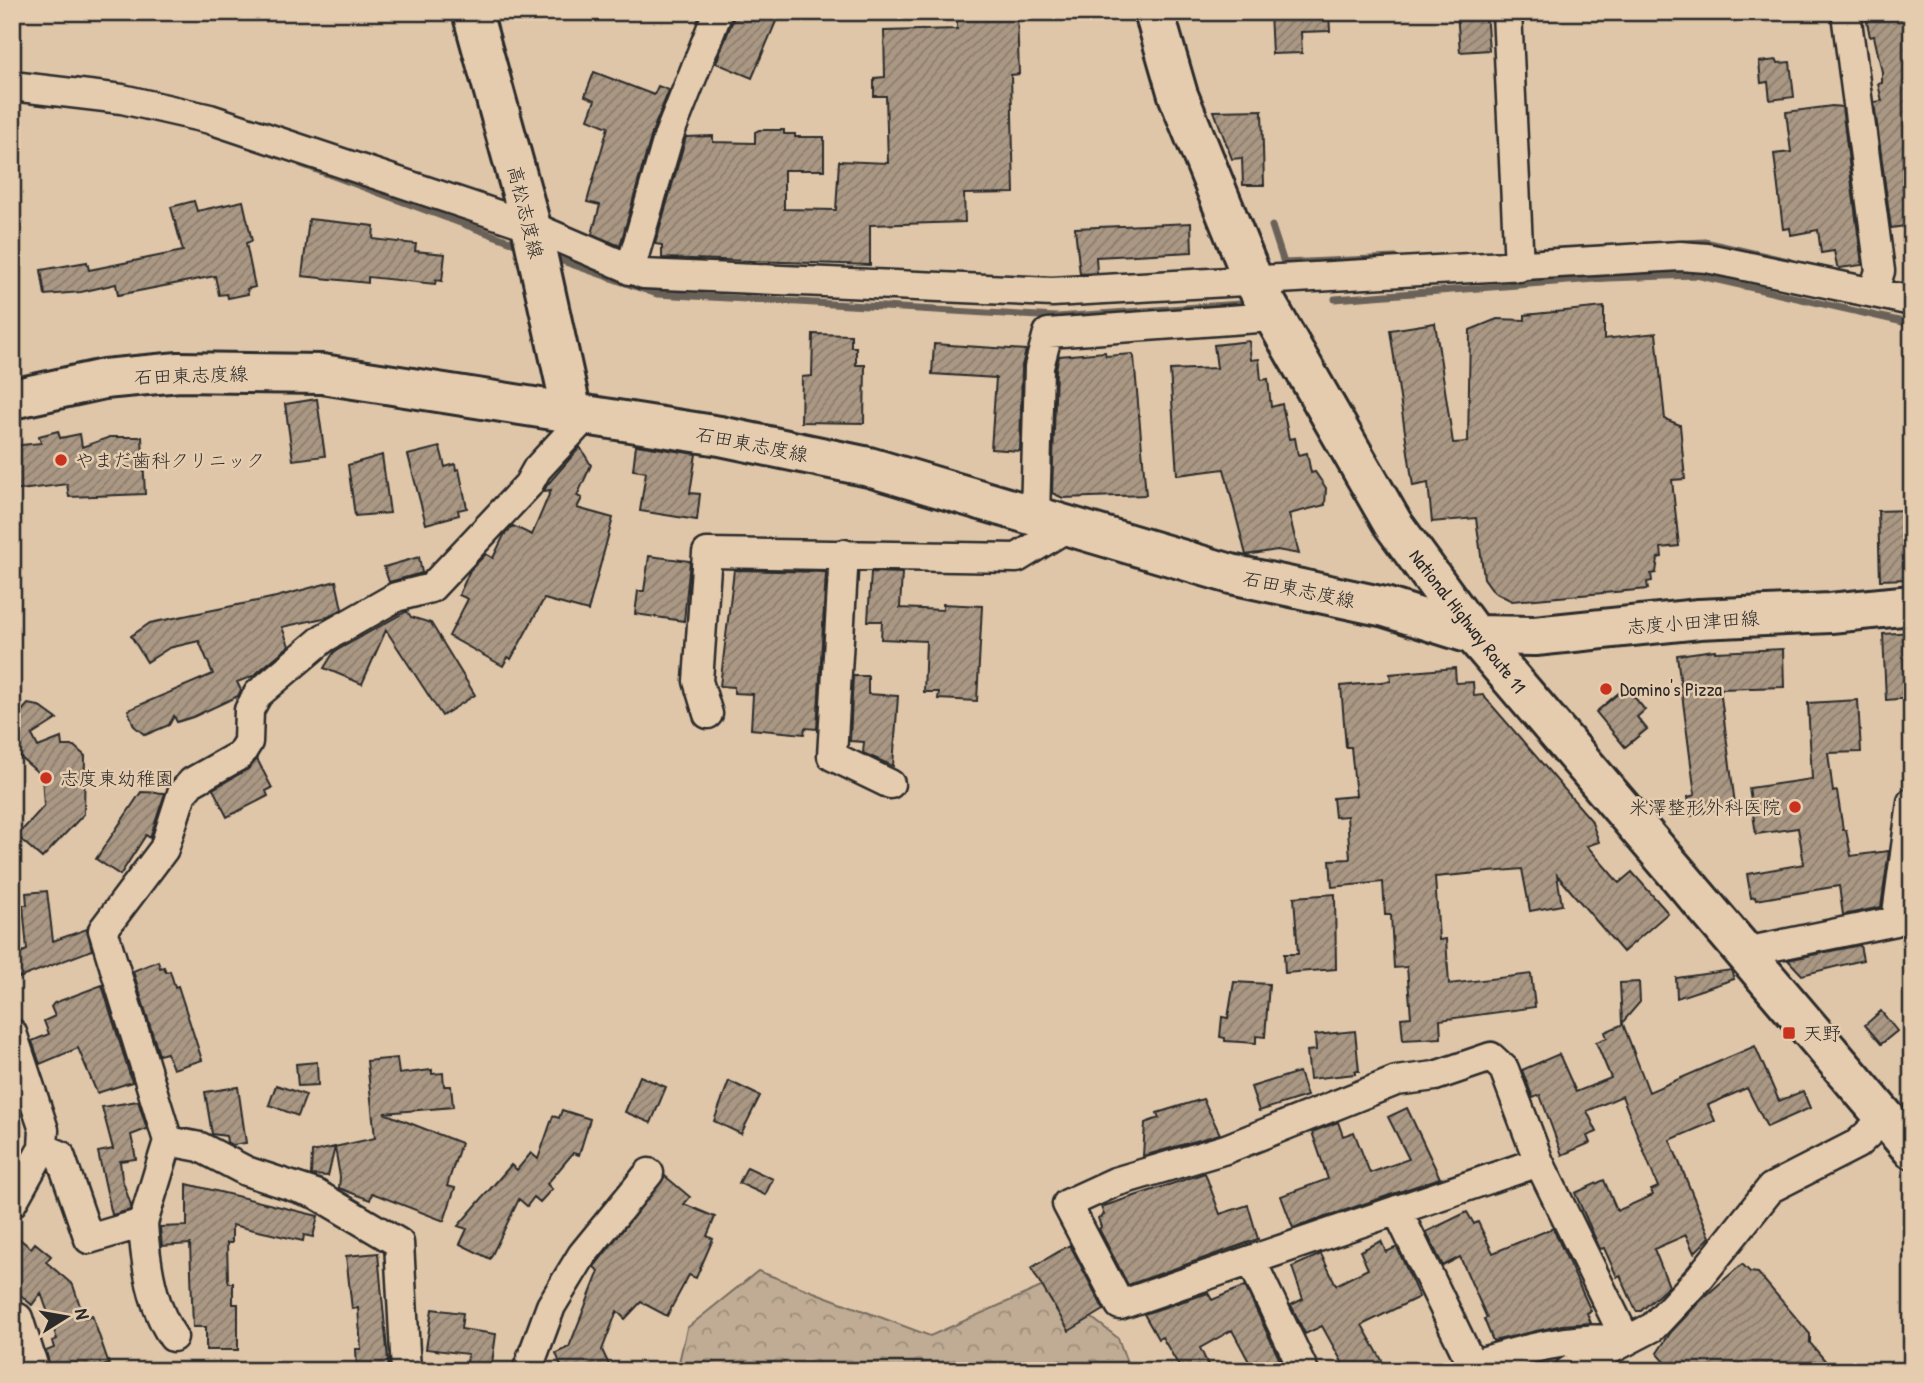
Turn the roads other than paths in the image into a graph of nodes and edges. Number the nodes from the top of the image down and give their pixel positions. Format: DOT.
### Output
graph roads {
  1 [pos="472,12"];
  2 [pos="718,12"];
  3 [pos="1154,12"];
  4 [pos="1507,12"];
  5 [pos="1847,21"];
  6 [pos="12,86"];
  7 [pos="531,226"];
  8 [pos="1519,267"];
  9 [pos="629,270"];
  10 [pos="1253,281"];
  11 [pos="1873,292"];
  12 [pos="1912,301"];
  13 [pos="1272,317"];
  14 [pos="12,399"];
  15 [pos="579,414"];
  16 [pos="1052,521"];
  17 [pos="844,554"];
  18 [pos="1912,605"];
  19 [pos="1474,635"];
  20 [pos="708,714"];
  21 [pos="890,784"];
  22 [pos="1912,802"];
  23 [pos="1904,926"];
  24 [pos="1745,952"];
  25 [pos="12,1033"];
  26 [pos="1885,1118"];
  27 [pos="168,1141"];
  28 [pos="43,1148"];
  29 [pos="1912,1149"];
  30 [pos="1539,1162"];
  31 [pos="649,1173"];
  32 [pos="12,1203"];
  33 [pos="1397,1210"];
  34 [pos="143,1223"];
  35 [pos="1251,1260"];
  36 [pos="12,1315"];
  37 [pos="173,1337"];
  38 [pos="1626,1340"];
  39 [pos="1467,1368"];
  40 [pos="34,1371"];
  41 [pos="406,1371"];
  42 [pos="527,1371"];
  43 [pos="1304,1371"];
  44 [pos="1569,1371"];
  1 -- 7 [label="main road, 高松志度線"];
  2 -- 9 [label="street"];
  3 -- 10 [label="main road, National Highway Route 11"];
  4 -- 8 [label="street"];
  5 -- 11 [label="street"];
  6 -- 7 [label="street"];
  7 -- 9 [label="street"];
  7 -- 15 [label="main road, 高松志度線"];
  8 -- 10 [label="street"];
  8 -- 11 [label="street"];
  9 -- 10 [label="street"];
  10 -- 13 [label="main road, National Highway Route 11"];
  11 -- 12 [label="street"];
  13 -- 16 [label="street"];
  13 -- 19 [label="main road, National Highway Route 11"];
  14 -- 15 [label="main road, 石田東志度線"];
  15 -- 16 [label="main road, 石田東志度線"];
  15 -- 27 [label="street"];
  16 -- 17 [label="street"];
  16 -- 19 [label="main road, 石田東志度線"];
  17 -- 20 [label="street"];
  17 -- 21 [label="street"];
  18 -- 19 [label="main road, 志度小田津田線"];
  19 -- 24 [label="main road, National Highway Route 11"];
  22 -- 23 [label="street"];
  23 -- 24 [label="street"];
  24 -- 26 [label="main road, National Highway Route 11"];
  25 -- 28 [label="street"];
  26 -- 29 [label="main road, National Highway Route 11"];
  26 -- 38 [label="street"];
  27 -- 34 [label="street"];
  27 -- 41 [label="street"];
  28 -- 32 [label="street"];
  28 -- 34 [label="street"];
  30 -- 33 [label="street"];
  30 -- 35 [label="street"];
  30 -- 38 [label="street"];
  31 -- 42 [label="street"];
  33 -- 35 [label="street"];
  33 -- 39 [label="street"];
  34 -- 37 [label="street"];
  35 -- 43 [label="street"];
  36 -- 40 [label="street"];
  38 -- 39 [label="street"];
  38 -- 44 [label="street"];
}
